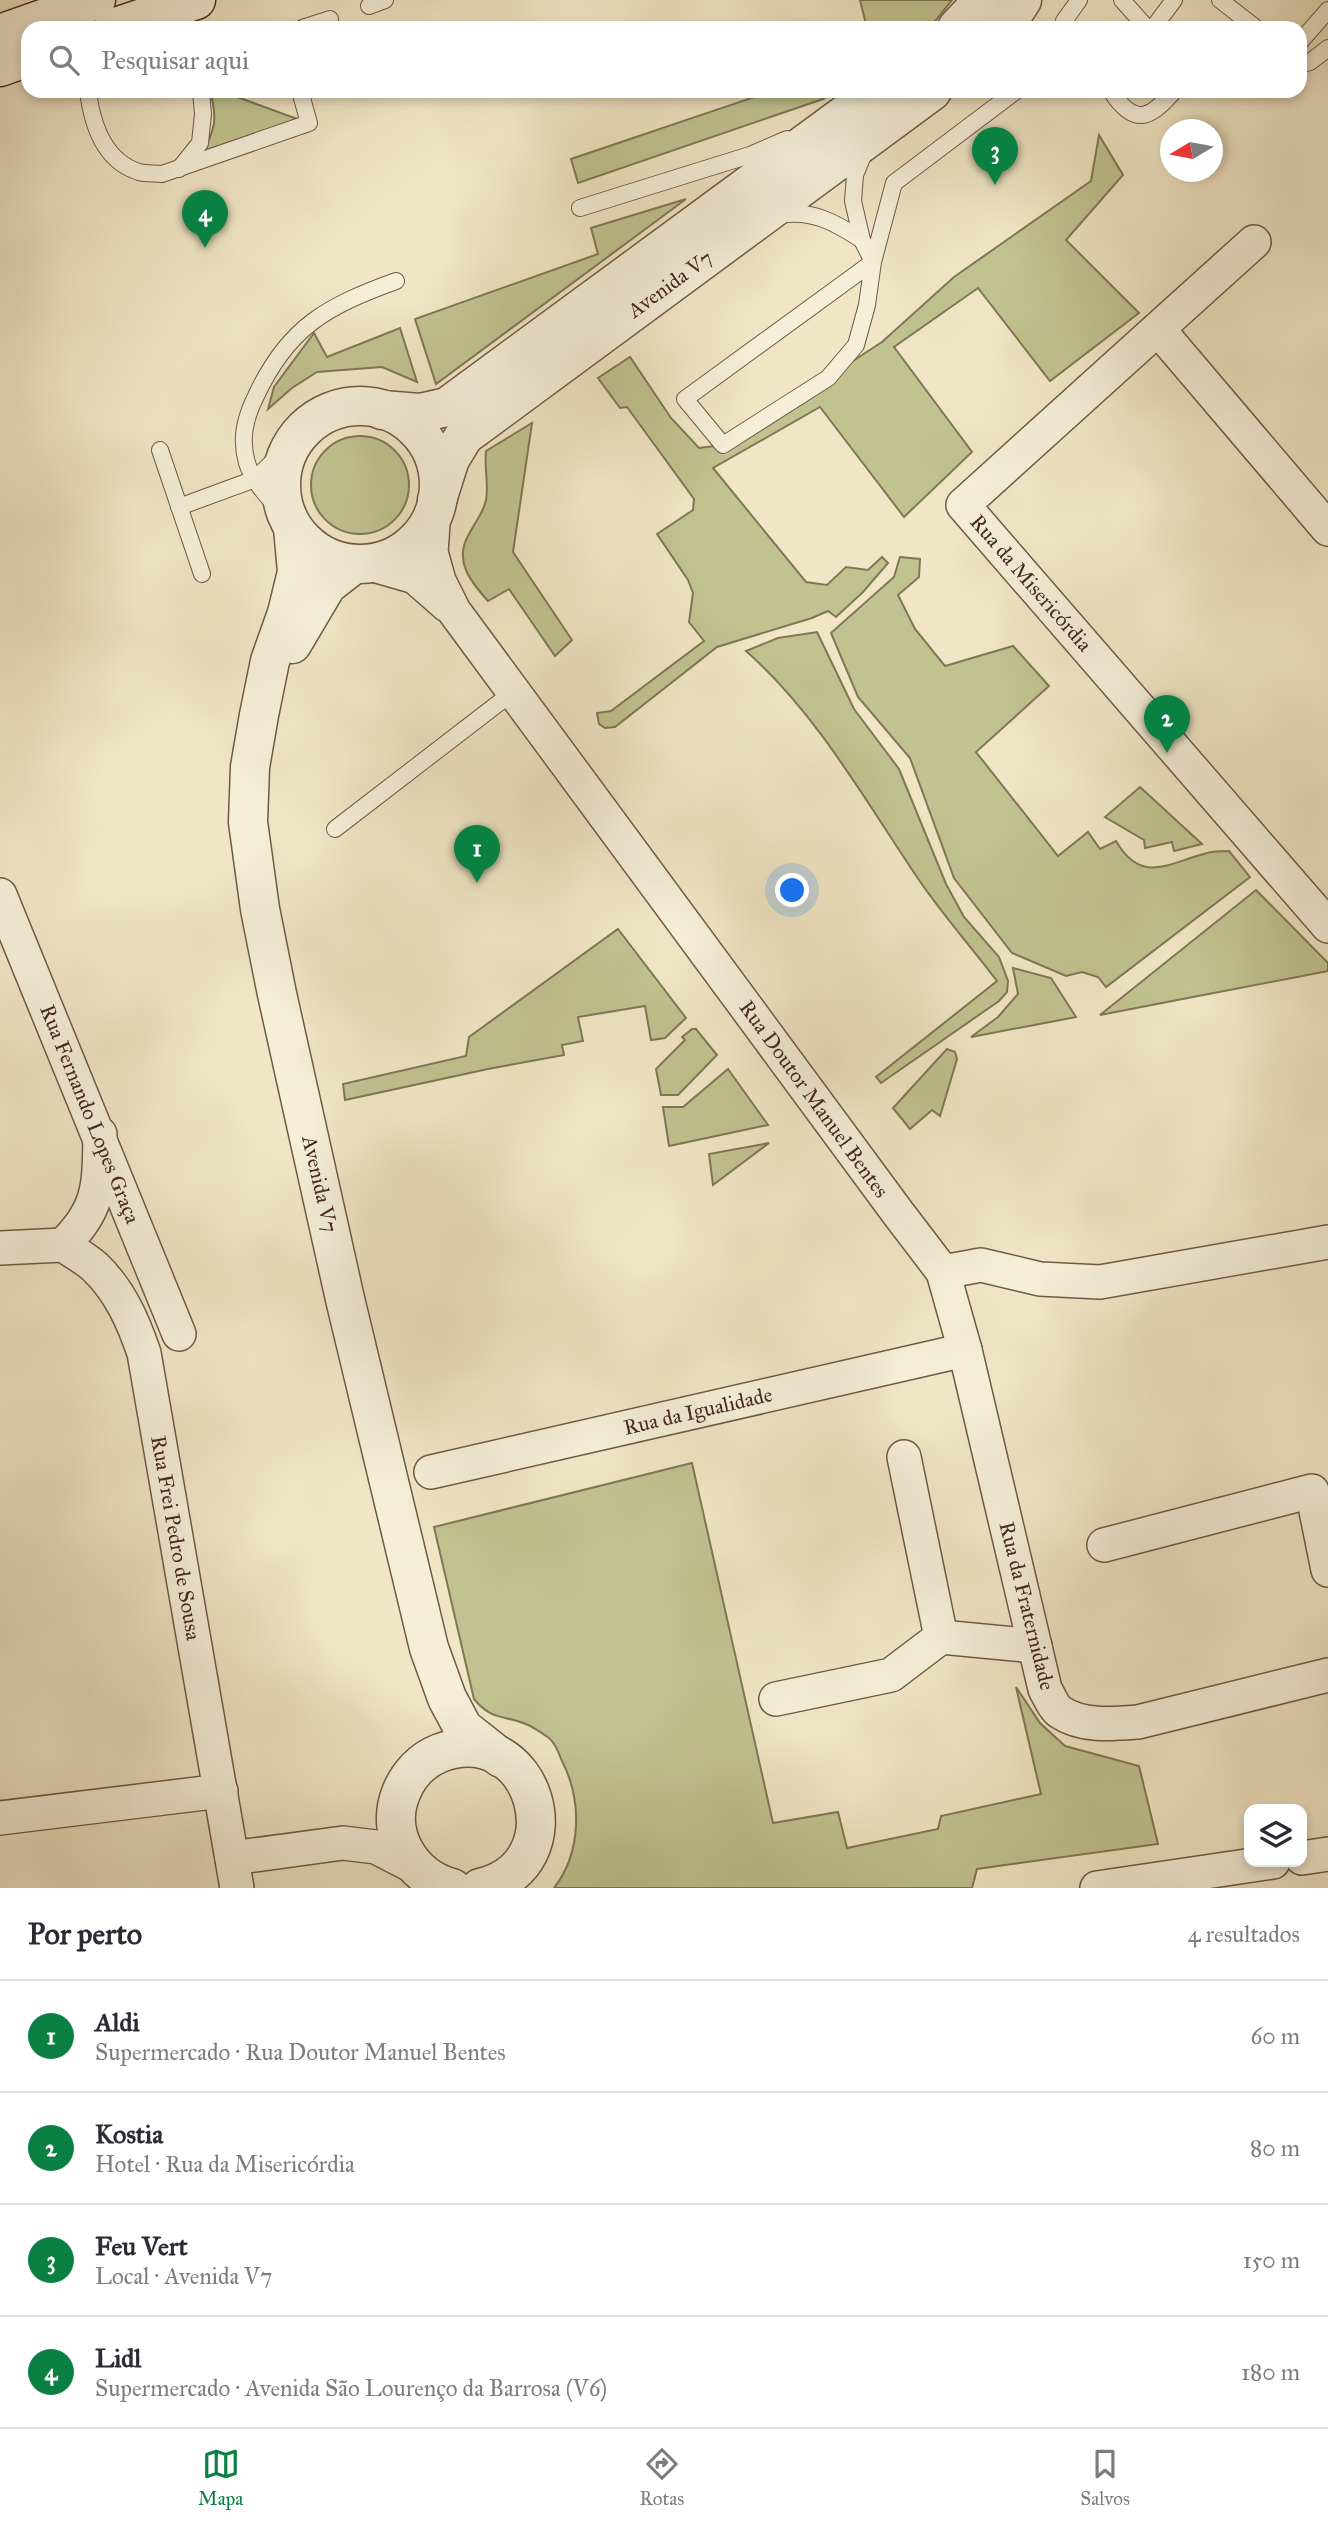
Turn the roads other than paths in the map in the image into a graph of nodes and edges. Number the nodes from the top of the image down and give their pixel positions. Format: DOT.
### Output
graph roads {
  1 [pos="196,0"];
  2 [pos="385,0"];
  3 [pos="980,0"];
  4 [pos="1022,0"];
  5 [pos="1079,0"];
  6 [pos="1122,0"];
  7 [pos="1174,0"];
  8 [pos="1220,0"];
  9 [pos="369,6"];
  10 [pos="1328,10"];
  11 [pos="113,14"];
  12 [pos="330,19"];
  13 [pos="79,21"];
  14 [pos="324,21"];
  15 [pos="964,21"];
  16 [pos="1008,21"];
  17 [pos="1064,21"];
  18 [pos="1141,21"];
  19 [pos="1158,21"];
  20 [pos="1247,21"];
  21 [pos="21,33"];
  22 [pos="0,34"];
  23 [pos="21,35"];
  24 [pos="1307,35"];
  25 [pos="1328,48"];
  26 [pos="1307,63"];
  27 [pos="0,67"];
  28 [pos="89,98"];
  29 [pos="202,98"];
  30 [pos="302,98"];
  31 [pos="909,98"];
  32 [pos="1007,98"];
  33 [pos="1116,98"];
  34 [pos="1168,98"];
  35 [pos="872,109"];
  36 [pos="179,169"];
  37 [pos="580,208"];
  38 [pos="758,220"];
  39 [pos="862,240"];
  40 [pos="1254,242"];
  41 [pos="873,262"];
  42 [pos="396,281"];
  43 [pos="1157,329"];
  44 [pos="382,410"];
  45 [pos="295,440"];
  46 [pos="160,450"];
  47 [pos="255,479"];
  48 [pos="435,505"];
  49 [pos="179,507"];
  50 [pos="291,523"];
  51 [pos="1328,529"];
  52 [pos="362,564"];
  53 [pos="202,574"];
  54 [pos="454,611"];
  55 [pos="513,692"];
  56 [pos="258,715"];
  57 [pos="335,829"];
  58 [pos="0,895"];
  59 [pos="1328,926"];
  60 [pos="100,1135"];
  61 [pos="1328,1242"];
  62 [pos="63,1245"];
  63 [pos="0,1248"];
  64 [pos="943,1272"];
  65 [pos="180,1334"];
  66 [pos="965,1350"];
  67 [pos="904,1457"];
  68 [pos="431,1472"];
  69 [pos="1320,1489"];
  70 [pos="1104,1545"];
  71 [pos="1328,1570"];
  72 [pos="941,1637"];
  73 [pos="1035,1646"];
  74 [pos="429,1648"];
  75 [pos="1328,1675"];
  76 [pos="776,1699"];
  77 [pos="501,1758"];
  78 [pos="406,1785"];
  79 [pos="221,1791"];
  80 [pos="0,1818"];
  81 [pos="533,1839"];
  82 [pos="343,1843"];
  83 [pos="1328,1854"];
  84 [pos="1307,1857"];
  85 [pos="1244,1866"];
  86 [pos="234,1873"];
  87 [pos="437,1882"];
  88 [pos="480,1888"];
  89 [pos="515,1888"];
  90 [pos="1097,1888"];
  1 -- 11 [label="street"];
  2 -- 9 [label="lane"];
  3 -- 15 [label="street"];
  4 -- 16 [label="street"];
  5 -- 17 [label="lane"];
  6 -- 18 [label="lane"];
  7 -- 19 [label="lane"];
  8 -- 20 [label="lane"];
  10 -- 24 [label="lane"];
  11 -- 13 [label="street"];
  12 -- 14 [label="lane"];
  21 -- 22 [label="street"];
  23 -- 27 [label="street"];
  25 -- 26 [label="lane"];
  28 -- 36 [label="lane"];
  29 -- 36 [label="lane"];
  30 -- 36 [label="lane"];
  31 -- 35 [label="street, Avenida V7"];
  32 -- 41 [label="lane"];
  33 -- 34 [label="lane"];
  35 -- 37 [label="lane"];
  35 -- 38 [label="street, Avenida V7"];
  35 -- 39 [label="lane"];
  35 -- 44 [label="street, Avenida V7"];
  38 -- 39 [label="lane"];
  38 -- 48 [label="street, Avenida V7"];
  39 -- 41 [label="lane"];
  40 -- 43 [label="street, Rua da Misericórdia"];
  41 -- 41 [label="lane"];
  42 -- 47 [label="lane"];
  43 -- 51 [label="street"];
  43 -- 59 [label="street, Rua da Misericórdia"];
  44 -- 45 [label="street"];
  44 -- 48 [label="street"];
  45 -- 47 [label="lane"];
  45 -- 50 [label="street"];
  46 -- 49 [label="lane"];
  47 -- 49 [label="lane"];
  47 -- 50 [label="lane"];
  48 -- 52 [label="street"];
  48 -- 54 [label="street"];
  49 -- 53 [label="lane"];
  50 -- 52 [label="street"];
  50 -- 56 [label="street, Avenida V7"];
  52 -- 54 [label="street"];
  52 -- 56 [label="street, Avenida V7"];
  54 -- 55 [label="street, Rua Doutor Manuel Bentes"];
  55 -- 57 [label="lane"];
  55 -- 64 [label="street, Rua Doutor Manuel Bentes"];
  56 -- 74 [label="street, Avenida V7"];
  58 -- 60 [label="street, Rua Fernando Lopes Graça"];
  60 -- 62 [label="street"];
  60 -- 65 [label="street, Rua Fernando Lopes Graça"];
  61 -- 64 [label="street"];
  62 -- 63 [label="street"];
  62 -- 79 [label="street, Rua Frei Pedro de Sousa"];
  64 -- 66 [label="street, Rua da Fraternidade"];
  66 -- 68 [label="street, Rua da Igualidade"];
  66 -- 73 [label="street, Rua da Fraternidade"];
  67 -- 72 [label="street"];
  69 -- 70 [label="street"];
  69 -- 71 [label="street"];
  72 -- 73 [label="street"];
  72 -- 76 [label="street"];
  73 -- 75 [label="street, Rua da Fraternidade"];
  74 -- 77 [label="street, Avenida V7"];
  74 -- 78 [label="street, Avenida V7"];
  77 -- 78 [label="street"];
  77 -- 81 [label="street, Avenida V7"];
  78 -- 82 [label="street"];
  78 -- 87 [label="street"];
  79 -- 80 [label="street"];
  79 -- 86 [label="street, Rua Frei Pedro de Sousa"];
  81 -- 88 [label="street"];
  81 -- 89 [label="street"];
  82 -- 86 [label="street"];
  82 -- 87 [label="street"];
  83 -- 84 [label="street"];
  85 -- 90 [label="street"];
}
